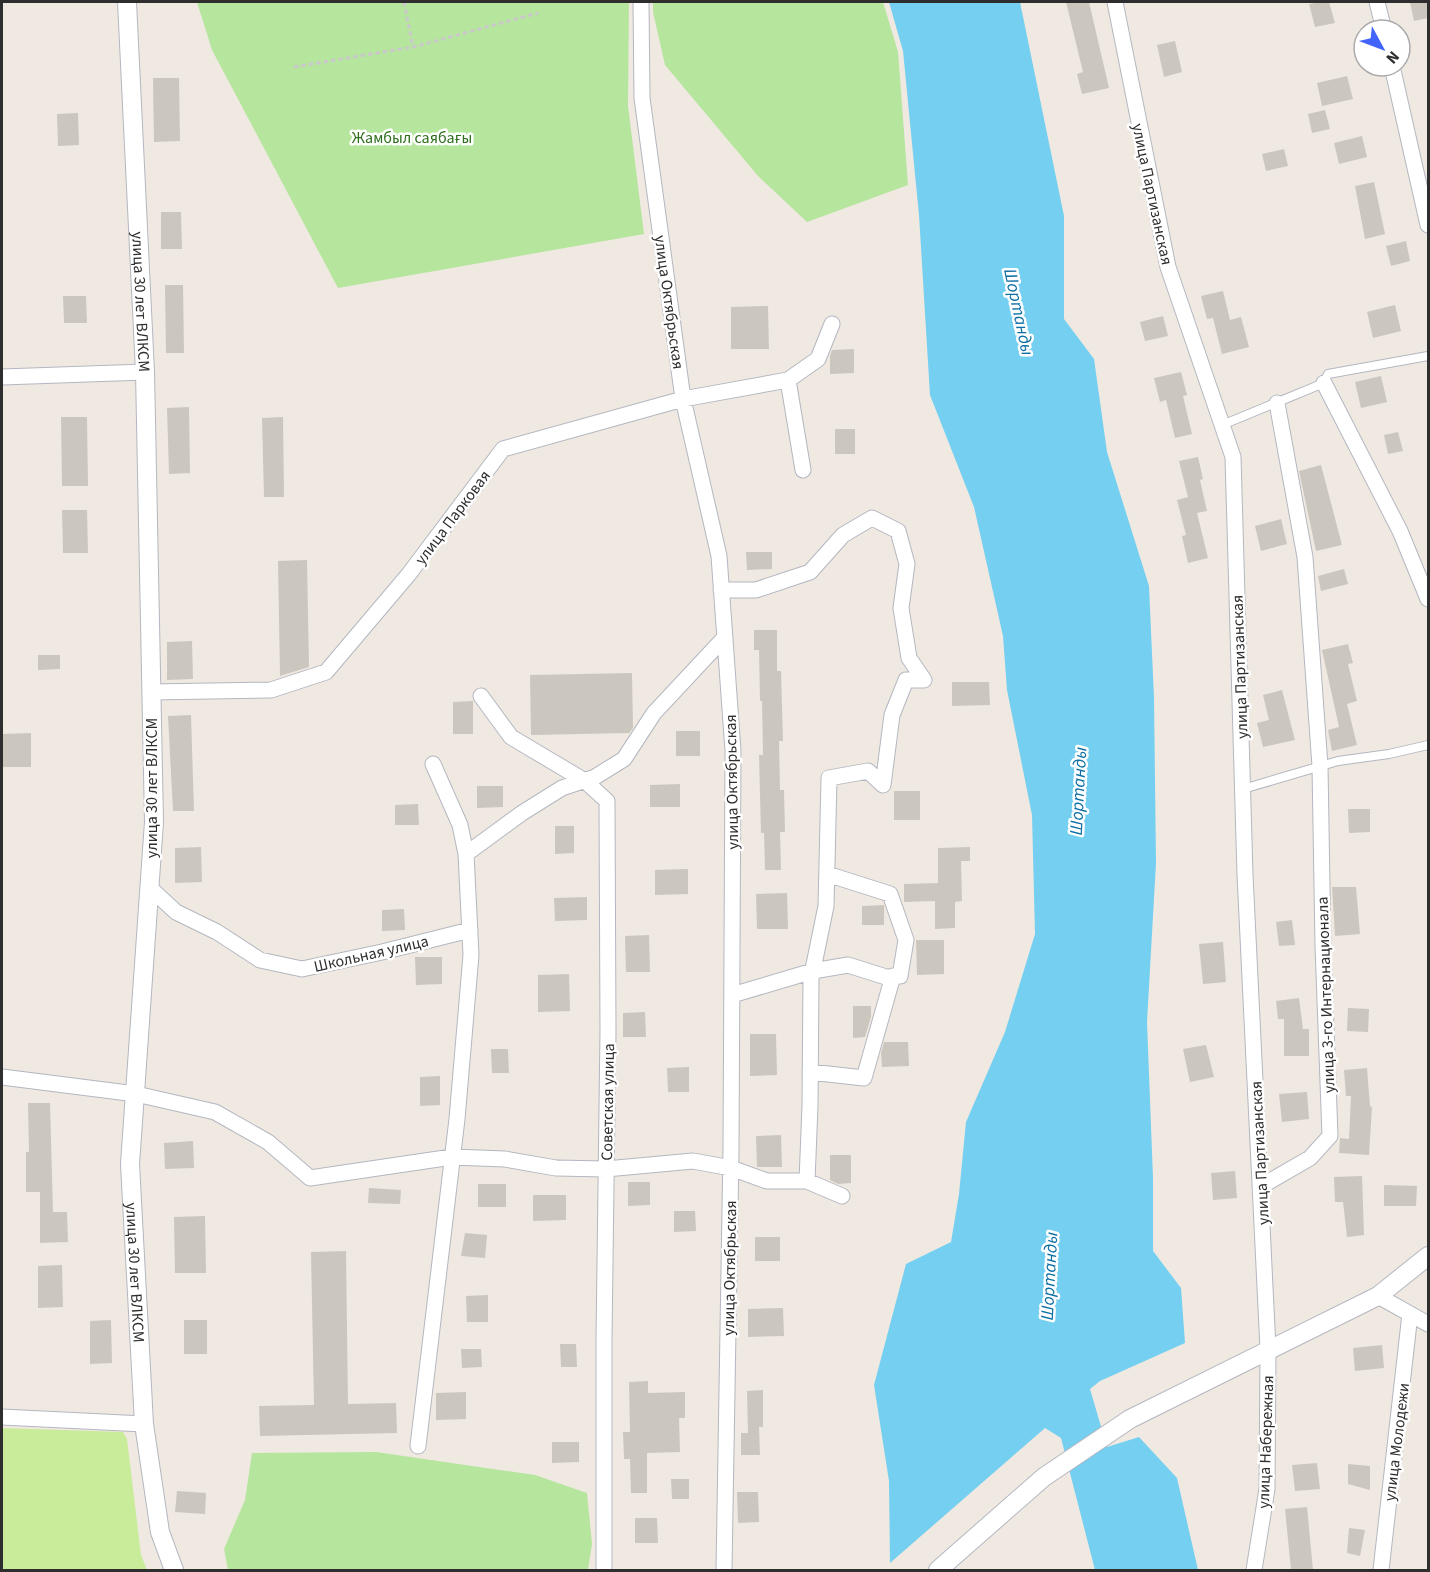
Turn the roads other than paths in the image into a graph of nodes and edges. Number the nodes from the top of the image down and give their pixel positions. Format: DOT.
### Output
graph roads {
  1 [pos="127,2"];
  2 [pos="641,2"];
  3 [pos="1115,2"];
  4 [pos="1377,2"];
  5 [pos="1381,18"];
  6 [pos="1395,78"];
  7 [pos="1428,225"];
  8 [pos="832,324"];
  9 [pos="1428,356"];
  10 [pos="145,372"];
  11 [pos="2,377"];
  12 [pos="788,380"];
  13 [pos="1324,383"];
  14 [pos="683,399"];
  15 [pos="1277,403"];
  16 [pos="1222,425"];
  17 [pos="803,470"];
  18 [pos="721,590"];
  19 [pos="1428,600"];
  20 [pos="725,637"];
  21 [pos="151,692"];
  22 [pos="481,696"];
  23 [pos="1428,746"];
  24 [pos="433,764"];
  25 [pos="1320,766"];
  26 [pos="585,781"];
  27 [pos="1243,789"];
  28 [pos="466,854"];
  29 [pos="827,874"];
  30 [pos="150,888"];
  31 [pos="470,930"];
  32 [pos="813,971"];
  33 [pos="893,976"];
  34 [pos="732,995"];
  35 [pos="810,1072"];
  36 [pos="2,1077"];
  37 [pos="136,1094"];
  38 [pos="452,1157"];
  39 [pos="730,1168"];
  40 [pos="606,1169"];
  41 [pos="807,1181"];
  42 [pos="1260,1187"];
  43 [pos="842,1196"];
  44 [pos="1428,1256"];
  45 [pos="1378,1296"];
  46 [pos="1410,1314"];
  47 [pos="1428,1324"];
  48 [pos="1268,1349"];
  49 [pos="2,1417"];
  50 [pos="144,1424"];
  51 [pos="418,1446"];
  52 [pos="174,1570"];
  53 [pos="604,1570"];
  54 [pos="724,1570"];
  55 [pos="938,1570"];
  56 [pos="1254,1570"];
  57 [pos="1381,1570"];
  1 -- 10 [label="street, улица 30 лет ВЛКСМ"];
  2 -- 14 [label="street, улица Октябрьская"];
  3 -- 16 [label="street, улица Партизанская"];
  4 -- 5 [label="street"];
  6 -- 7 [label="street"];
  8 -- 12 [label="street, улица Парковая"];
  9 -- 13 [label="lane"];
  10 -- 11 [label="street"];
  10 -- 21 [label="street, улица 30 лет ВЛКСМ"];
  12 -- 14 [label="street, улица Парковая"];
  12 -- 17 [label="street"];
  13 -- 15 [label="lane"];
  13 -- 19 [label="street"];
  14 -- 18 [label="street, улица Октябрьская"];
  14 -- 21 [label="street, улица Парковая"];
  15 -- 16 [label="lane"];
  15 -- 25 [label="street, улица 3-го Интернационала"];
  16 -- 27 [label="street, улица Партизанская"];
  18 -- 20 [label="street, улица Октябрьская"];
  18 -- 29 [label="street"];
  20 -- 26 [label="street"];
  20 -- 34 [label="street, улица Октябрьская"];
  21 -- 30 [label="street, улица 30 лет ВЛКСМ"];
  22 -- 26 [label="street, Советская улица"];
  23 -- 25 [label="lane"];
  24 -- 28 [label="street"];
  25 -- 27 [label="lane"];
  25 -- 42 [label="street, улица 3-го Интернационала"];
  26 -- 28 [label="street"];
  26 -- 40 [label="street, Советская улица"];
  27 -- 42 [label="street, улица Партизанская"];
  28 -- 31 [label="street"];
  29 -- 32 [label="street"];
  29 -- 33 [label="street"];
  30 -- 31 [label="street, Школьная улица"];
  30 -- 37 [label="street, улица 30 лет ВЛКСМ"];
  31 -- 38 [label="street"];
  32 -- 33 [label="street"];
  32 -- 34 [label="street"];
  32 -- 35 [label="street"];
  33 -- 35 [label="street"];
  34 -- 39 [label="street, улица Октябрьская"];
  35 -- 41 [label="street"];
  36 -- 37 [label="street"];
  37 -- 38 [label="street"];
  37 -- 50 [label="street, улица 30 лет ВЛКСМ"];
  38 -- 40 [label="street"];
  38 -- 51 [label="street"];
  39 -- 40 [label="street"];
  39 -- 41 [label="street"];
  39 -- 54 [label="street, улица Октябрьская"];
  40 -- 53 [label="street, Советская улица"];
  41 -- 43 [label="street"];
  42 -- 48 [label="street, улица Партизанская"];
  44 -- 45 [label="street"];
  45 -- 46 [label="street"];
  45 -- 48 [label="street"];
  46 -- 47 [label="street"];
  46 -- 57 [label="street, улица Молодежи"];
  48 -- 55 [label="street"];
  48 -- 56 [label="street, улица Набережная"];
  49 -- 50 [label="street"];
  50 -- 52 [label="street, улица 30 лет ВЛКСМ"];
}
